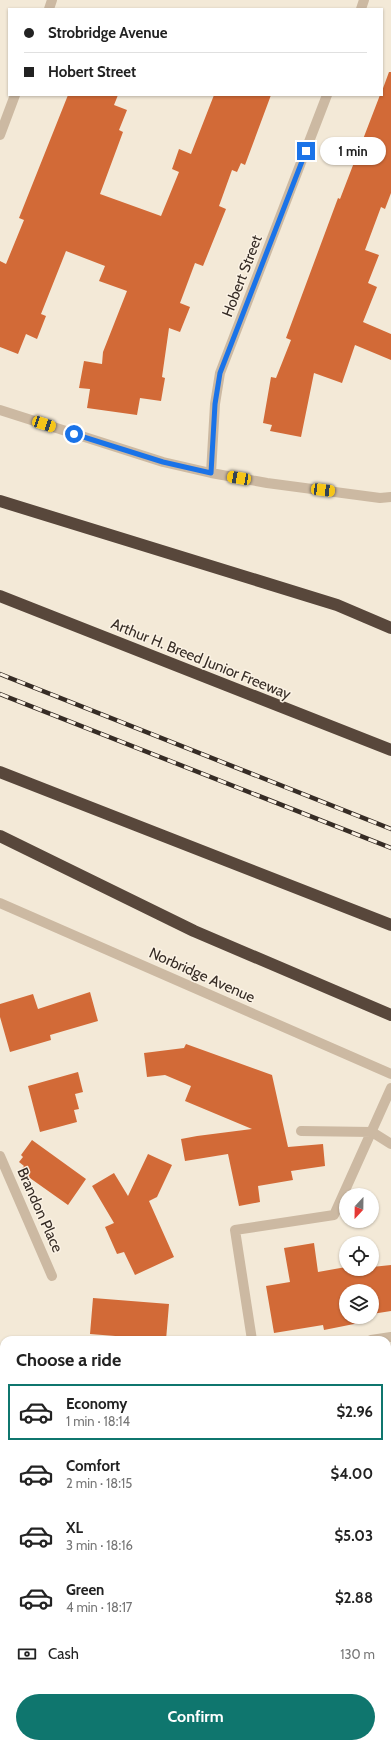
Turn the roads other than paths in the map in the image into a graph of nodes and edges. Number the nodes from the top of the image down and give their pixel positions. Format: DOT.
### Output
graph roads {
  1 [pos="16,96"];
  2 [pos="328,96"];
  3 [pos="0,135"];
  4 [pos="0,410"];
  5 [pos="211,473"];
  6 [pos="391,497"];
  7 [pos="0,501"];
  8 [pos="0,596"];
  9 [pos="391,628"];
  10 [pos="391,750"];
  11 [pos="0,772"];
  12 [pos="0,836"];
  13 [pos="0,903"];
  14 [pos="391,925"];
  15 [pos="391,1015"];
  16 [pos="391,1074"];
  17 [pos="391,1088"];
  18 [pos="301,1131"];
  19 [pos="372,1132"];
  20 [pos="391,1144"];
  21 [pos="0,1156"];
  22 [pos="52,1276"];
  23 [pos="251,1336"];
  1 -- 3 [label="street"];
  2 -- 5 [label="street, Hobert Street"];
  4 -- 5 [label="street"];
  5 -- 6 [label="street"];
  7 -- 9 [label="highway"];
  8 -- 10 [label="highway, Arthur H. Breed Junior Freeway"];
  11 -- 14 [label="highway"];
  12 -- 15 [label="highway"];
  13 -- 16 [label="street, Norbridge Avenue"];
  17 -- 19 [label="street"];
  18 -- 19 [label="street"];
  19 -- 20 [label="street"];
  19 -- 23 [label="street"];
  21 -- 22 [label="street, Brandon Place"];
}
